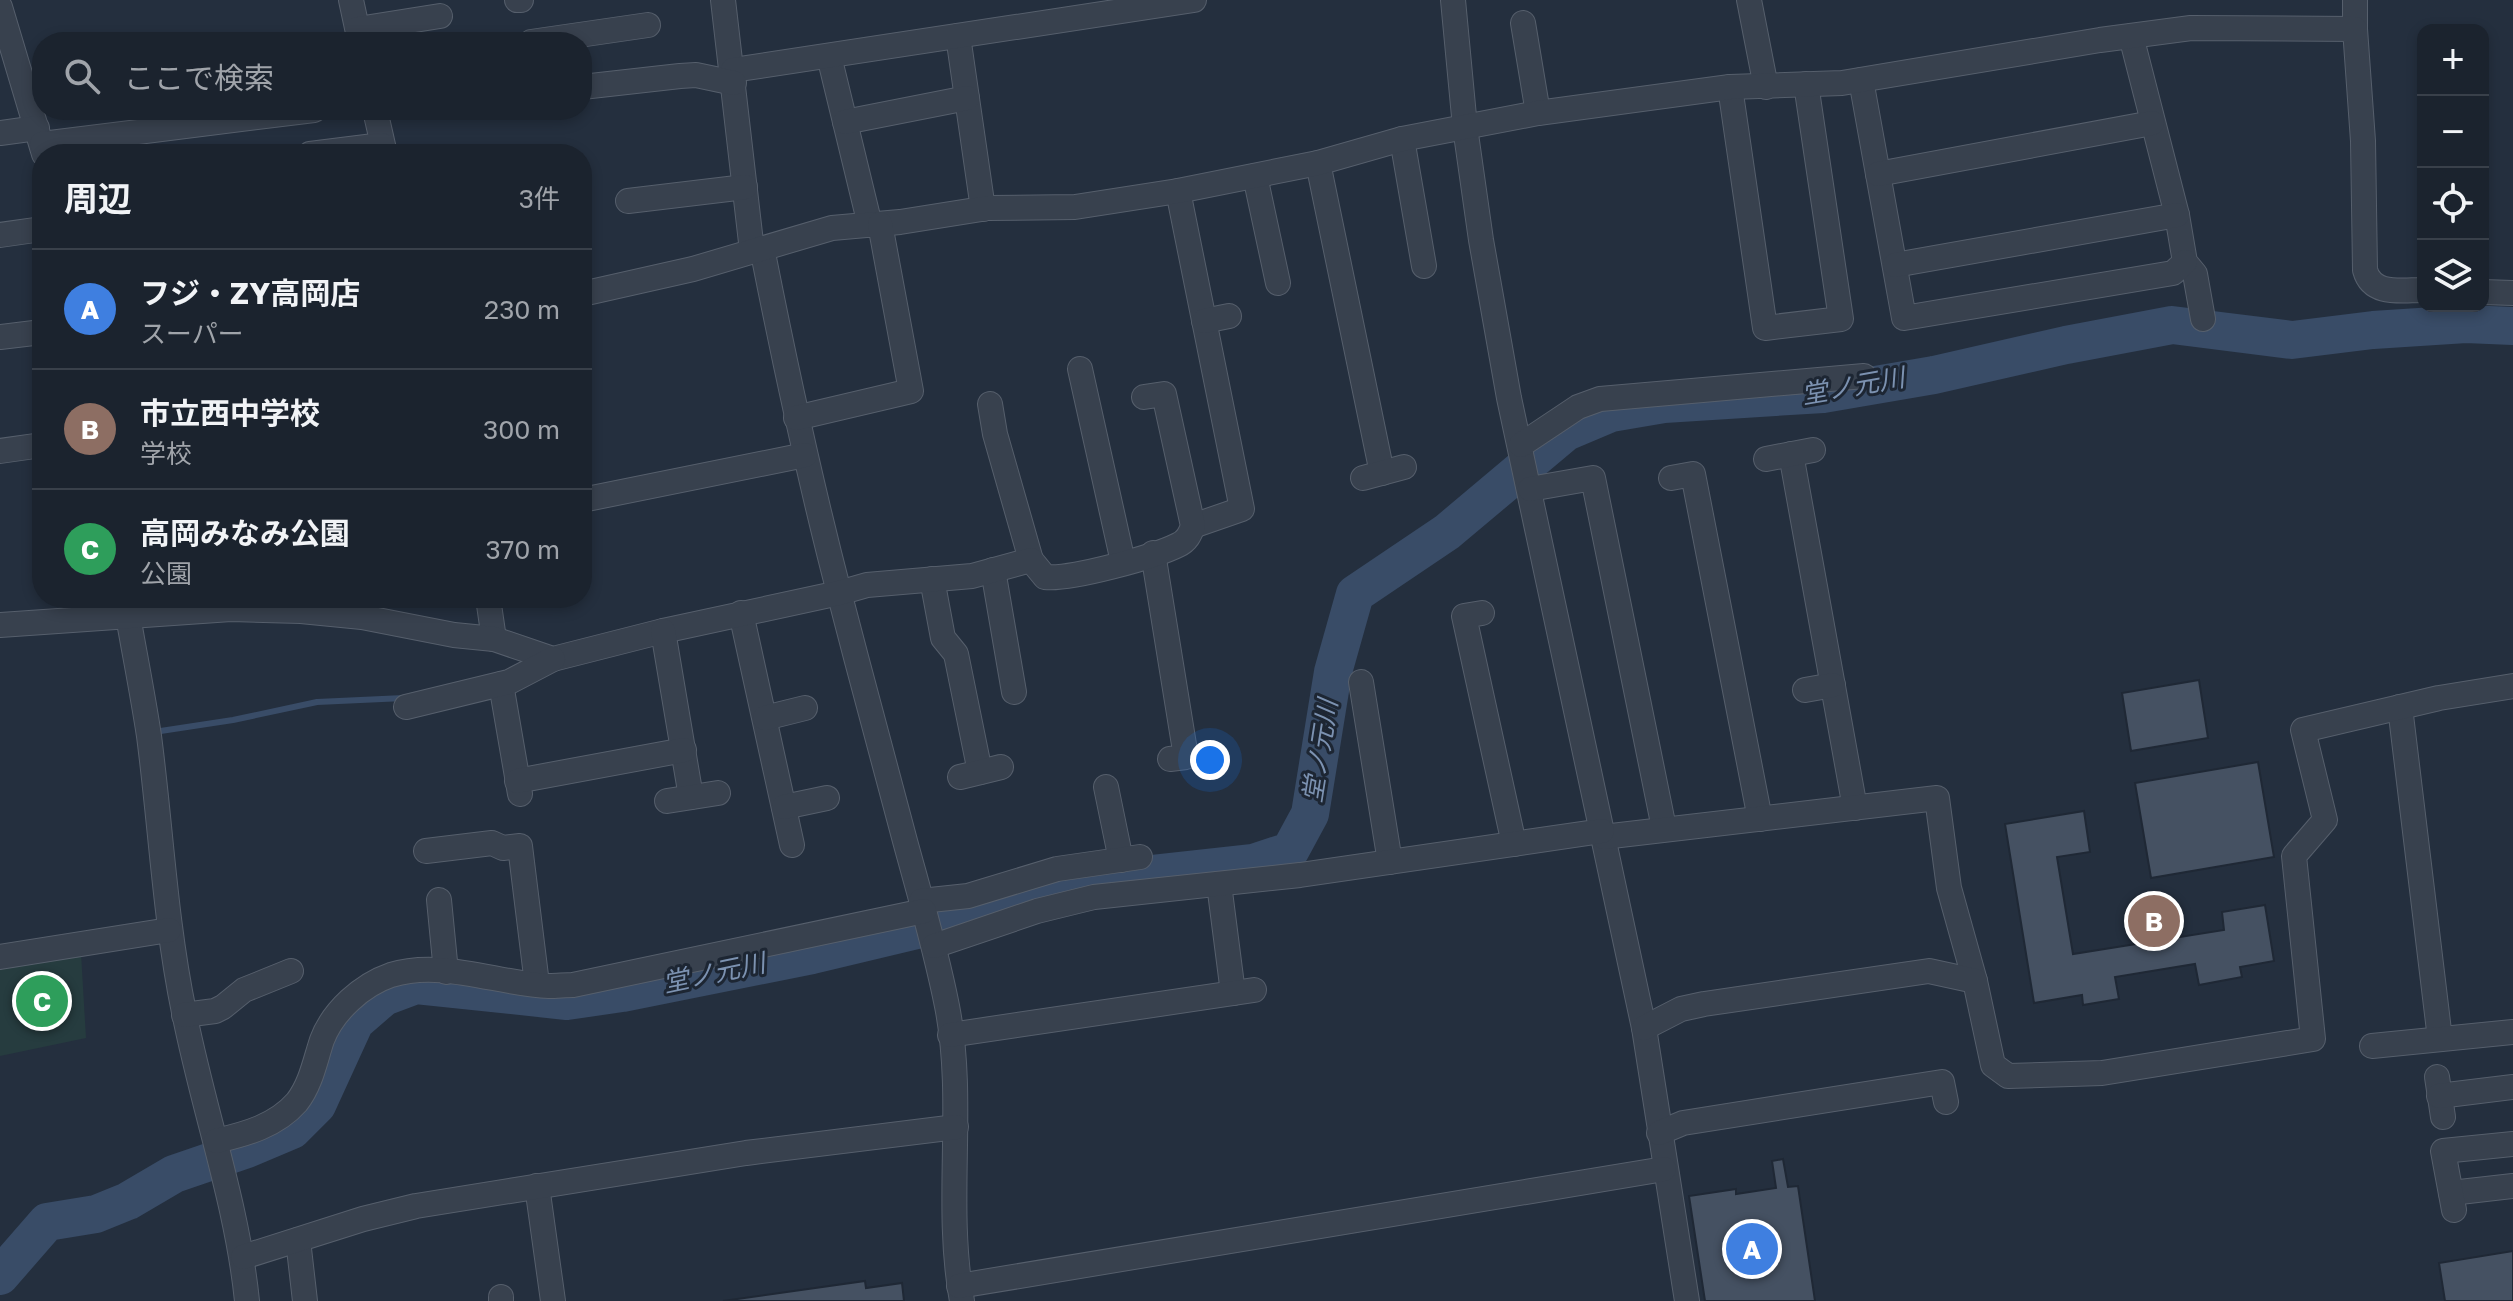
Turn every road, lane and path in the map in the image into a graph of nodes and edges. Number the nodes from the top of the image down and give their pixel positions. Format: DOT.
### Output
graph roads {
  1 [pos="351,0"];
  2 [pos="723,0"];
  3 [pos="1194,0"];
  4 [pos="1453,0"];
  5 [pos="1749,0"];
  6 [pos="2355,0"];
  7 [pos="1091,8"];
  8 [pos="440,16"];
  9 [pos="2,23"];
  10 [pos="1523,23"];
  11 [pos="648,25"];
  12 [pos="2355,29"];
  13 [pos="358,32"];
  14 [pos="375,32"];
  15 [pos="592,33"];
  16 [pos="958,36"];
  17 [pos="2131,36"];
  18 [pos="829,56"];
  19 [pos="733,77"];
  20 [pos="1861,80"];
  21 [pos="1806,84"];
  22 [pos="592,86"];
  23 [pos="1730,87"];
  24 [pos="1766,87"];
  25 [pos="967,98"];
  26 [pos="1538,113"];
  27 [pos="32,115"];
  28 [pos="34,120"];
  29 [pos="229,120"];
  30 [pos="381,120"];
  31 [pos="845,122"];
  32 [pos="2152,123"];
  33 [pos="1465,127"];
  34 [pos="0,133"];
  35 [pos="1402,139"];
  36 [pos="41,142"];
  37 [pos="383,144"];
  38 [pos="1318,163"];
  39 [pos="1878,174"];
  40 [pos="1255,176"];
  41 [pos="745,187"];
  42 [pos="1178,191"];
  43 [pos="628,201"];
  44 [pos="983,209"];
  45 [pos="2177,215"];
  46 [pos="875,224"];
  47 [pos="32,230"];
  48 [pos="0,235"];
  49 [pos="757,249"];
  50 [pos="2185,262"];
  51 [pos="1895,265"];
  52 [pos="1424,266"];
  53 [pos="1278,283"];
  54 [pos="2417,290"];
  55 [pos="592,292"];
  56 [pos="2489,292"];
  57 [pos="2513,293"];
  58 [pos="1229,316"];
  59 [pos="2203,319"];
  60 [pos="1204,321"];
  61 [pos="32,333"];
  62 [pos="0,337"];
  63 [pos="1080,369"];
  64 [pos="1864,376"];
  65 [pos="1144,397"];
  66 [pos="991,404"];
  67 [pos="796,418"];
  68 [pos="1521,445"];
  69 [pos="32,446"];
  70 [pos="0,451"];
  71 [pos="805,455"];
  72 [pos="1766,459"];
  73 [pos="1383,473"];
  74 [pos="1671,478"];
  75 [pos="1530,489"];
  76 [pos="592,498"];
  77 [pos="1193,526"];
  78 [pos="1153,553"];
  79 [pos="1031,560"];
  80 [pos="1123,562"];
  81 [pos="993,570"];
  82 [pos="932,579"];
  83 [pos="839,593"];
  84 [pos="489,608"];
  85 [pos="741,613"];
  86 [pos="1482,613"];
  87 [pos="128,616"];
  88 [pos="0,625"];
  89 [pos="663,631"];
  90 [pos="494,639"];
  91 [pos="553,659"];
  92 [pos="1361,682"];
  93 [pos="501,684"];
  94 [pos="1833,685"];
  95 [pos="2513,686"];
  96 [pos="1805,690"];
  97 [pos="1014,692"];
  98 [pos="406,707"];
  99 [pos="2400,707"];
  100 [pos="805,708"];
  101 [pos="765,718"];
  102 [pos="684,750"];
  103 [pos="1170,759"];
  104 [pos="980,772"];
  105 [pos="1106,787"];
  106 [pos="718,793"];
  107 [pos="827,798"];
  108 [pos="784,807"];
  109 [pos="1855,808"];
  110 [pos="1760,819"];
  111 [pos="1664,828"];
  112 [pos="1603,834"];
  113 [pos="1514,844"];
  114 [pos="792,845"];
  115 [pos="426,851"];
  116 [pos="1390,862"];
  117 [pos="1219,884"];
  118 [pos="439,900"];
  119 [pos="928,923"];
  120 [pos="169,930"];
  121 [pos="0,957"];
  122 [pos="291,971"];
  123 [pos="446,972"];
  124 [pos="1975,981"];
  125 [pos="537,984"];
  126 [pos="184,1015"];
  127 [pos="1644,1028"];
  128 [pos="2513,1032"];
  129 [pos="950,1035"];
  130 [pos="2440,1039"];
  131 [pos="2372,1046"];
  132 [pos="2513,1087"];
  133 [pos="2440,1097"];
  134 [pos="1946,1102"];
  135 [pos="956,1127"];
  136 [pos="1659,1133"];
  137 [pos="2513,1144"];
  138 [pos="219,1152"];
  139 [pos="1664,1169"];
  140 [pos="537,1186"];
  141 [pos="2513,1186"];
  142 [pos="298,1240"];
  143 [pos="243,1257"];
  144 [pos="961,1294"];
  145 [pos="247,1301"];
  146 [pos="305,1301"];
  147 [pos="553,1301"];
  148 [pos="1687,1301"];
  1 -- 13 [label="street"];
  2 -- 19 [label="street"];
  3 -- 7 [label="street"];
  4 -- 33 [label="street"];
  5 -- 24 [label="street"];
  6 -- 12 [label="street"];
  7 -- 16 [label="street"];
  8 -- 14 [label="street"];
  9 -- 27 [label="street"];
  10 -- 26 [label="street"];
  11 -- 15 [label="street"];
  12 -- 17 [label="street"];
  12 -- 54 [label="street"];
  16 -- 18 [label="street"];
  16 -- 25 [label="street"];
  17 -- 20 [label="street"];
  17 -- 32 [label="street"];
  18 -- 19 [label="street"];
  18 -- 31 [label="street"];
  19 -- 22 [label="street"];
  19 -- 41 [label="street"];
  20 -- 21 [label="street"];
  20 -- 39 [label="street"];
  21 -- 23 [label="street"];
  21 -- 24 [label="street"];
  23 -- 24 [label="street"];
  23 -- 26 [label="street"];
  25 -- 31 [label="street"];
  25 -- 44 [label="street"];
  26 -- 33 [label="street"];
  28 -- 36 [label="street"];
  29 -- 36 [label="street"];
  30 -- 37 [label="street"];
  31 -- 46 [label="street"];
  32 -- 39 [label="street"];
  32 -- 45 [label="street"];
  33 -- 35 [label="street"];
  33 -- 68 [label="street"];
  34 -- 36 [label="street"];
  35 -- 38 [label="street"];
  35 -- 52 [label="street"];
  38 -- 40 [label="street"];
  38 -- 73 [label="street"];
  39 -- 51 [label="street"];
  40 -- 42 [label="street"];
  40 -- 53 [label="street"];
  41 -- 43 [label="street"];
  41 -- 49 [label="street"];
  42 -- 44 [label="street"];
  42 -- 60 [label="street"];
  44 -- 46 [label="street"];
  45 -- 50 [label="street"];
  45 -- 51 [label="street"];
  46 -- 49 [label="street"];
  46 -- 67 [label="street"];
  47 -- 48 [label="street"];
  49 -- 55 [label="street"];
  49 -- 67 [label="street"];
  50 -- 51 [label="street"];
  50 -- 59 [label="street"];
  56 -- 57 [label="street"];
  58 -- 60 [label="street"];
  60 -- 77 [label="street"];
  61 -- 62 [label="street"];
  63 -- 80 [label="street"];
  64 -- 68 [label="street"];
  65 -- 77 [label="street"];
  66 -- 79 [label="street"];
  67 -- 71 [label="street"];
  68 -- 75 [label="street"];
  69 -- 70 [label="street"];
  71 -- 76 [label="street"];
  71 -- 83 [label="street"];
  72 -- 94 [label="street"];
  74 -- 110 [label="street"];
  75 -- 111 [label="street"];
  75 -- 112 [label="street"];
  77 -- 78 [label="street"];
  78 -- 80 [label="street"];
  78 -- 103 [label="street"];
  79 -- 80 [label="street"];
  79 -- 81 [label="street"];
  81 -- 82 [label="street"];
  81 -- 97 [label="street"];
  82 -- 83 [label="street"];
  82 -- 104 [label="street"];
  83 -- 85 [label="street"];
  83 -- 119 [label="street"];
  84 -- 90 [label="street"];
  85 -- 89 [label="street"];
  85 -- 101 [label="street"];
  86 -- 113 [label="street"];
  87 -- 88 [label="street"];
  87 -- 90 [label="street"];
  87 -- 120 [label="street"];
  89 -- 91 [label="street"];
  89 -- 102 [label="street"];
  90 -- 91 [label="street"];
  91 -- 93 [label="street"];
  92 -- 116 [label="street"];
  93 -- 98 [label="street"];
  93 -- 102 [label="street"];
  94 -- 96 [label="street"];
  94 -- 109 [label="street"];
  95 -- 99 [label="street"];
  99 -- 124 [label="street"];
  99 -- 130 [label="street"];
  100 -- 101 [label="street"];
  101 -- 108 [label="street"];
  102 -- 106 [label="street"];
  105 -- 119 [label="street"];
  107 -- 108 [label="street"];
  108 -- 114 [label="street"];
  109 -- 110 [label="street"];
  109 -- 124 [label="street"];
  110 -- 111 [label="street"];
  111 -- 112 [label="street"];
  112 -- 113 [label="street"];
  112 -- 127 [label="street"];
  113 -- 116 [label="street"];
  115 -- 125 [label="street"];
  116 -- 117 [label="street"];
  117 -- 119 [label="street"];
  117 -- 129 [label="street"];
  118 -- 123 [label="street"];
  119 -- 125 [label="street"];
  119 -- 129 [label="street"];
  120 -- 121 [label="street"];
  120 -- 126 [label="street"];
  122 -- 126 [label="street"];
  123 -- 125 [label="street"];
  123 -- 138 [label="street"];
  124 -- 127 [label="street"];
  126 -- 138 [label="street"];
  127 -- 136 [label="street"];
  128 -- 130 [label="street"];
  129 -- 135 [label="street"];
  130 -- 131 [label="street"];
  132 -- 133 [label="street"];
  134 -- 136 [label="street"];
  135 -- 140 [label="street"];
  135 -- 144 [label="street"];
  136 -- 139 [label="street"];
  137 -- 141 [label="street"];
  138 -- 143 [label="street"];
  139 -- 144 [label="street"];
  139 -- 148 [label="street"];
  140 -- 142 [label="street"];
  140 -- 147 [label="street"];
  142 -- 143 [label="street"];
  142 -- 146 [label="street"];
  143 -- 145 [label="street"];
}
